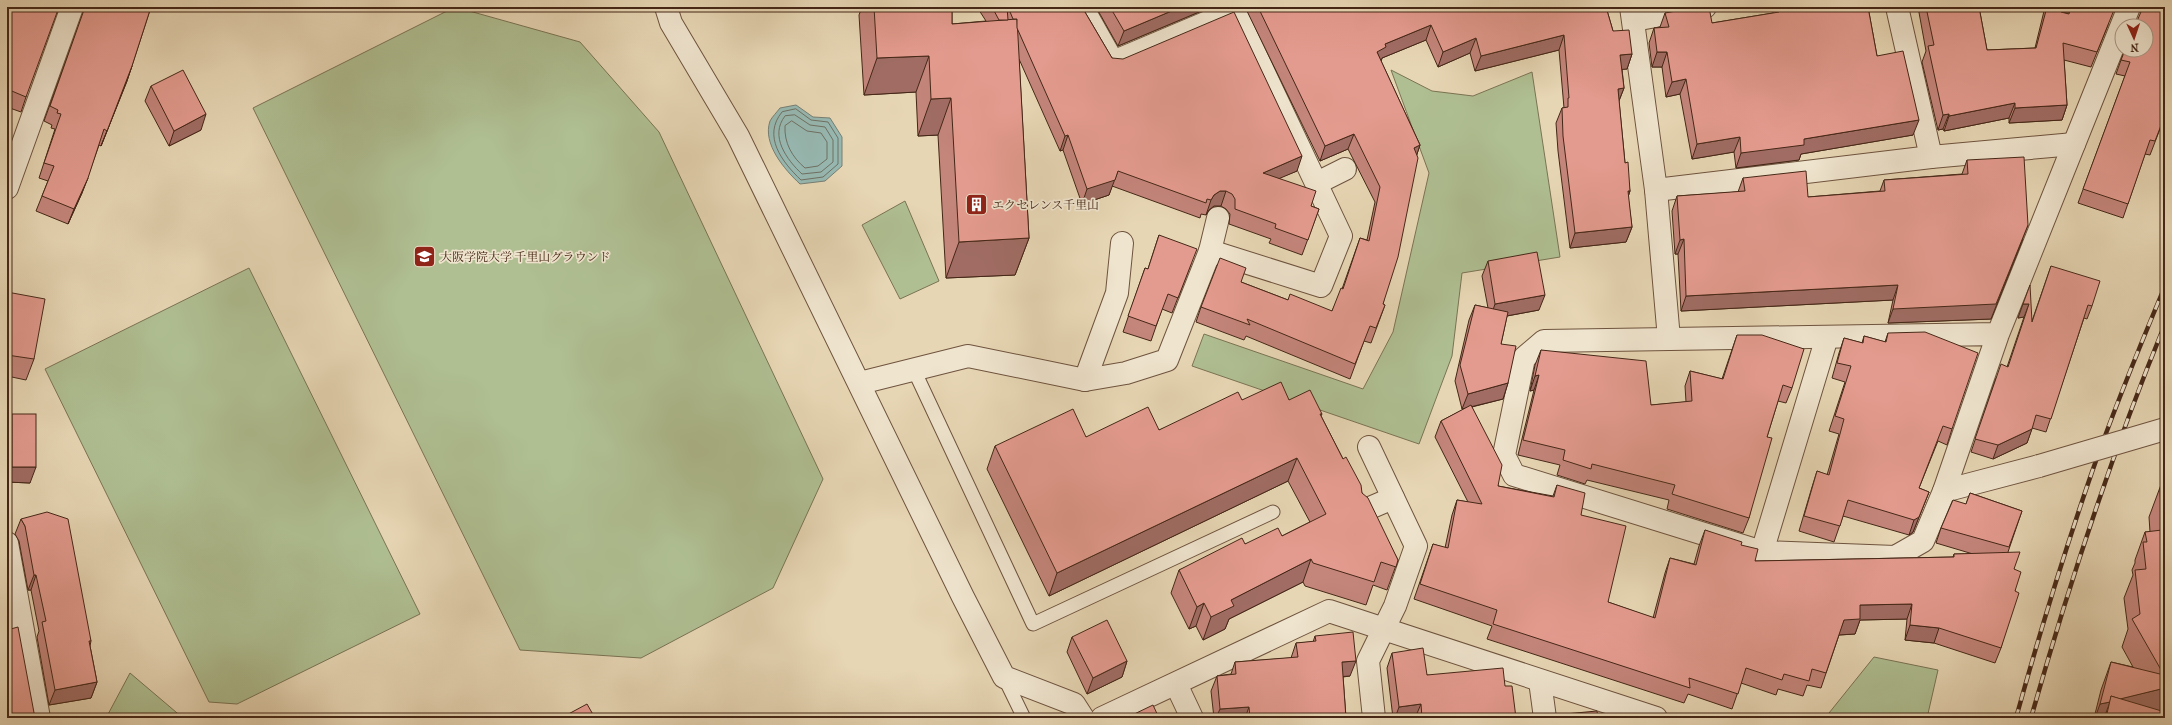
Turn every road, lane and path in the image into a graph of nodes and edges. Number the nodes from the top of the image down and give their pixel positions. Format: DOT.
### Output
graph roads {
  1 [pos="72,7"];
  2 [pos="666,7"];
  3 [pos="1082,7"];
  4 [pos="1705,7"];
  5 [pos="1897,7"];
  6 [pos="2128,7"];
  7 [pos="1234,9"];
  8 [pos="1633,13"];
  9 [pos="2074,144"];
  10 [pos="1931,157"];
  11 [pos="1345,169"];
  12 [pos="1317,183"];
  13 [pos="7,188"];
  14 [pos="1656,190"];
  15 [pos="1218,218"];
  16 [pos="1122,243"];
  17 [pos="1210,251"];
  18 [pos="1998,334"];
  19 [pos="1827,337"];
  20 [pos="1669,339"];
  21 [pos="914,370"];
  22 [pos="1085,380"];
  23 [pos="860,382"];
  24 [pos="2165,429"];
  25 [pos="1369,447"];
  26 [pos="1944,491"];
  27 [pos="1393,498"];
  28 [pos="1365,510"];
  29 [pos="1273,512"];
  30 [pos="7,542"];
  31 [pos="1762,552"];
  32 [pos="13,614"];
  33 [pos="1384,629"];
  34 [pos="1004,677"];
  35 [pos="1540,681"];
  36 [pos="1176,684"];
  37 [pos="39,718"];
  38 [pos="1024,718"];
  39 [pos="1083,718"];
  40 [pos="1102,718"];
  41 [pos="1192,718"];
  42 [pos="1374,718"];
  43 [pos="1545,718"];
  44 [pos="1656,718"];
  1 -- 13 [label="street"];
  2 -- 23 [label="street"];
  3 -- 7 [label="street"];
  4 -- 8 [label="street"];
  5 -- 10 [label="street"];
  6 -- 9 [label="street"];
  7 -- 12 [label="street"];
  8 -- 14 [label="street"];
  9 -- 10 [label="street"];
  9 -- 18 [label="street"];
  10 -- 14 [label="street"];
  11 -- 12 [label="street"];
  12 -- 17 [label="street"];
  14 -- 20 [label="street"];
  15 -- 17 [label="street"];
  16 -- 22 [label="street"];
  17 -- 22 [label="street"];
  18 -- 19 [label="street"];
  18 -- 26 [label="street"];
  19 -- 20 [label="street"];
  19 -- 31 [label="street"];
  20 -- 31 [label="street"];
  21 -- 22 [label="street"];
  21 -- 23 [label="street"];
  21 -- 29 [label="lane"];
  23 -- 34 [label="street"];
  24 -- 26 [label="street, bridge"];
  25 -- 27 [label="street"];
  26 -- 31 [label="street"];
  27 -- 28 [label="street"];
  27 -- 33 [label="street"];
  30 -- 32 [label="street"];
  32 -- 37 [label="street"];
  33 -- 35 [label="street"];
  33 -- 36 [label="street"];
  33 -- 42 [label="street"];
  34 -- 38 [label="lane"];
  34 -- 39 [label="street"];
  35 -- 43 [label="street"];
  35 -- 44 [label="street"];
  36 -- 40 [label="street"];
  36 -- 41 [label="street"];
}
